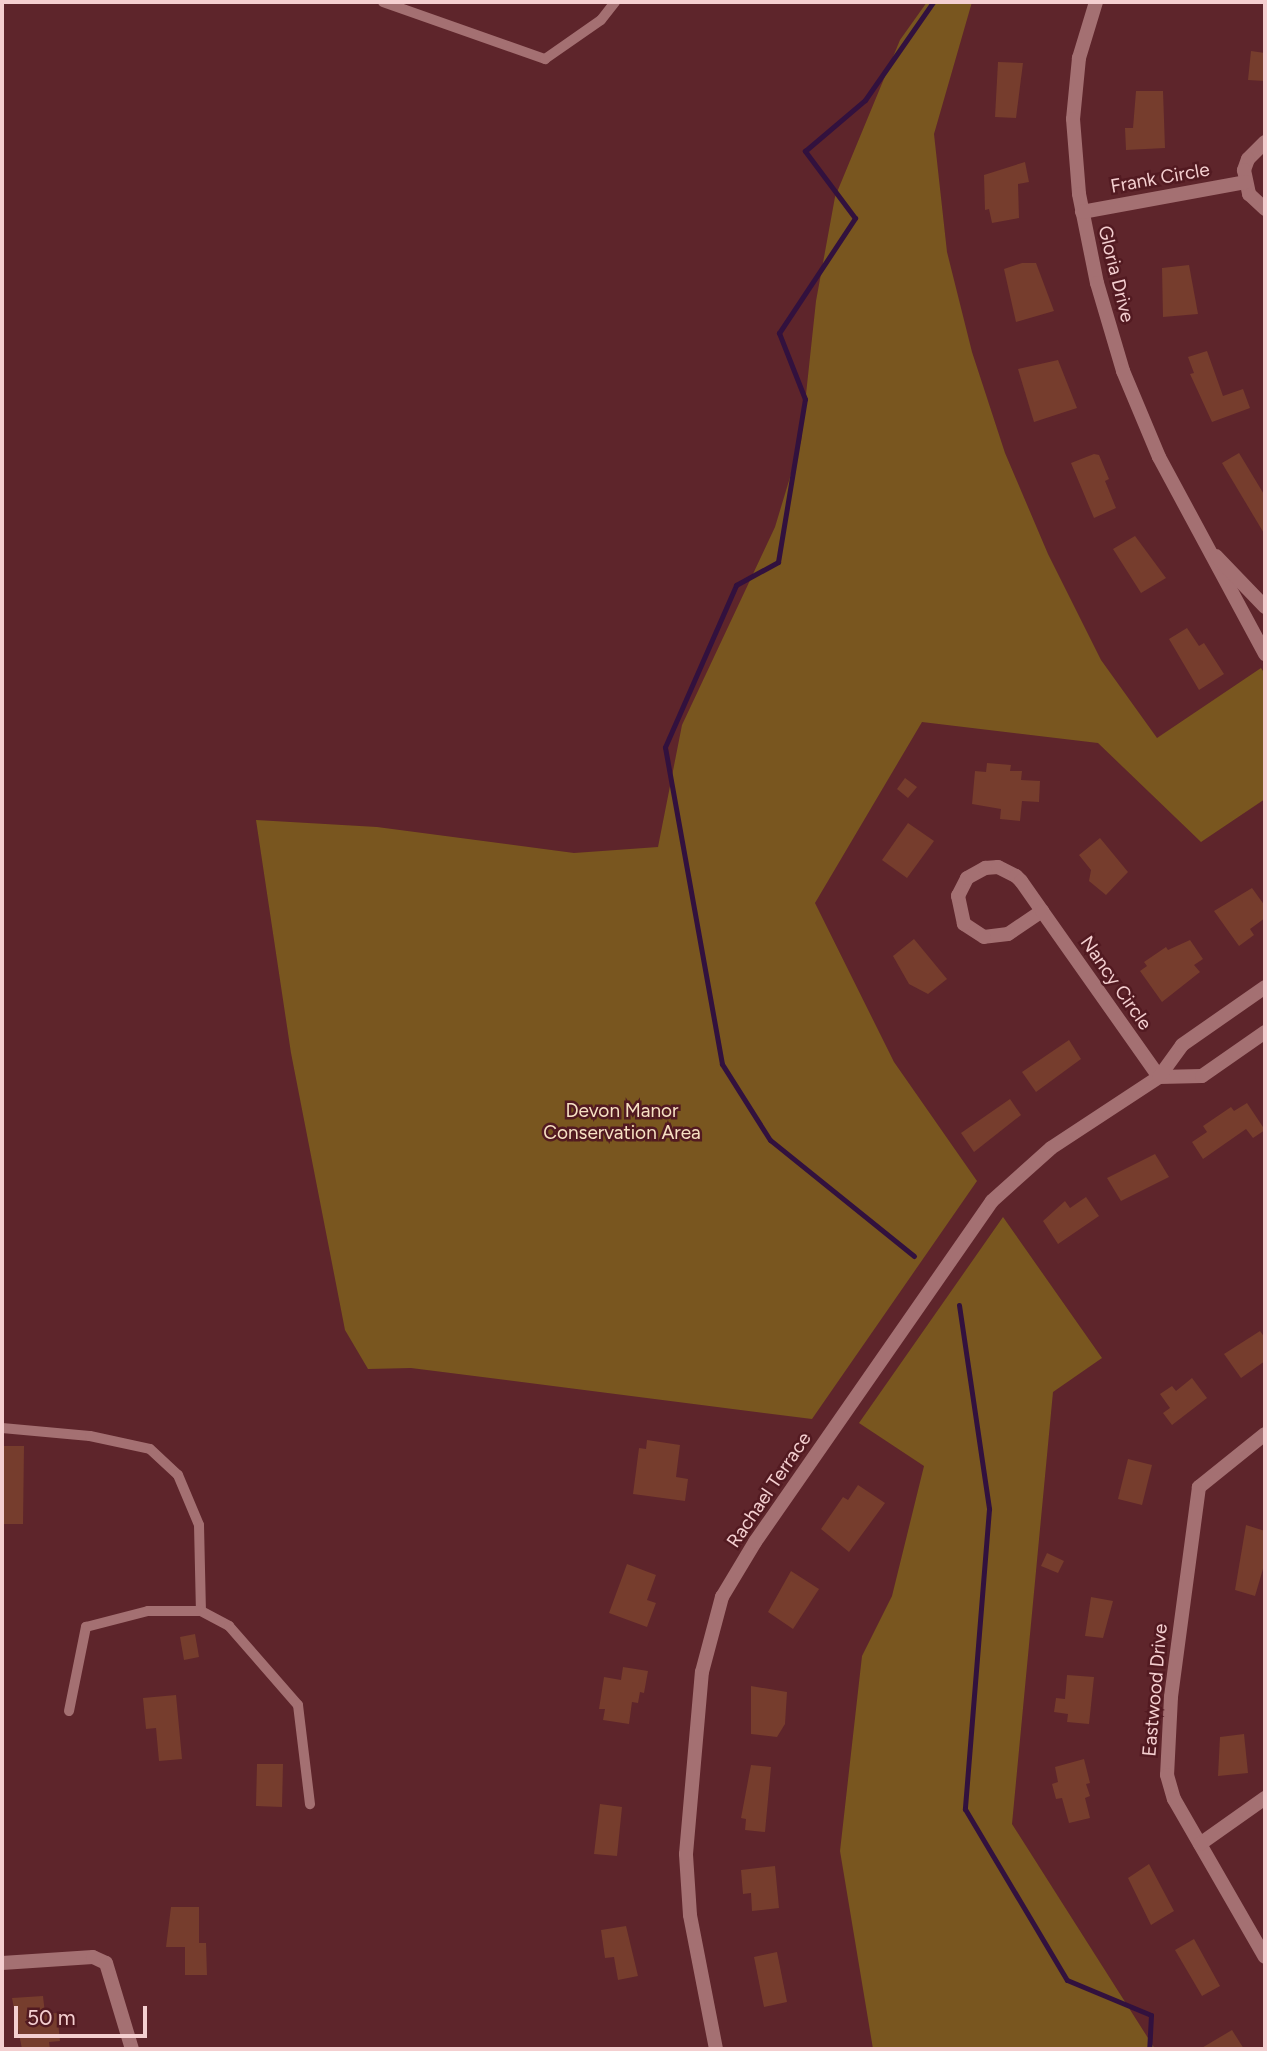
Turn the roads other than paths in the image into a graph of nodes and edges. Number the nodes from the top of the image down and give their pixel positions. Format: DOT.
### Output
graph roads {
  1 [pos="383,2"];
  2 [pos="615,2"];
  3 [pos="1096,2"];
  4 [pos="1265,142"];
  5 [pos="1244,183"];
  6 [pos="1265,209"];
  7 [pos="1082,212"];
  8 [pos="1201,540"];
  9 [pos="1265,607"];
  10 [pos="1265,654"];
  11 [pos="1042,911"];
  12 [pos="1265,987"];
  13 [pos="1265,1032"];
  14 [pos="1159,1077"];
  15 [pos="2,1428"];
  16 [pos="1265,1434"];
  17 [pos="201,1611"];
  18 [pos="69,1711"];
  19 [pos="1265,1798"];
  20 [pos="310,1804"];
  21 [pos="1200,1844"];
  22 [pos="1265,1957"];
  23 [pos="2,1963"];
  24 [pos="132,2049"];
  25 [pos="716,2049"];
  1 -- 2 [label="lane"];
  3 -- 7 [label="street, Gloria Drive"];
  4 -- 5 [label="street"];
  5 -- 6 [label="street"];
  5 -- 7 [label="street, Frank Circle"];
  7 -- 8 [label="street, Gloria Drive"];
  8 -- 9 [label="street, Gloria Drive"];
  8 -- 10 [label="street, Gloria Drive"];
  11 -- 11 [label="street, Nancy Circle"];
  11 -- 14 [label="street, Nancy Circle"];
  12 -- 14 [label="street, Rachael Terrace"];
  13 -- 14 [label="street"];
  14 -- 25 [label="street, Rachael Terrace"];
  15 -- 17 [label="lane"];
  16 -- 21 [label="street, Eastwood Drive"];
  17 -- 18 [label="lane"];
  17 -- 20 [label="lane"];
  19 -- 21 [label="street"];
  21 -- 22 [label="street, Eastwood Drive"];
  23 -- 24 [label="street"];
}
